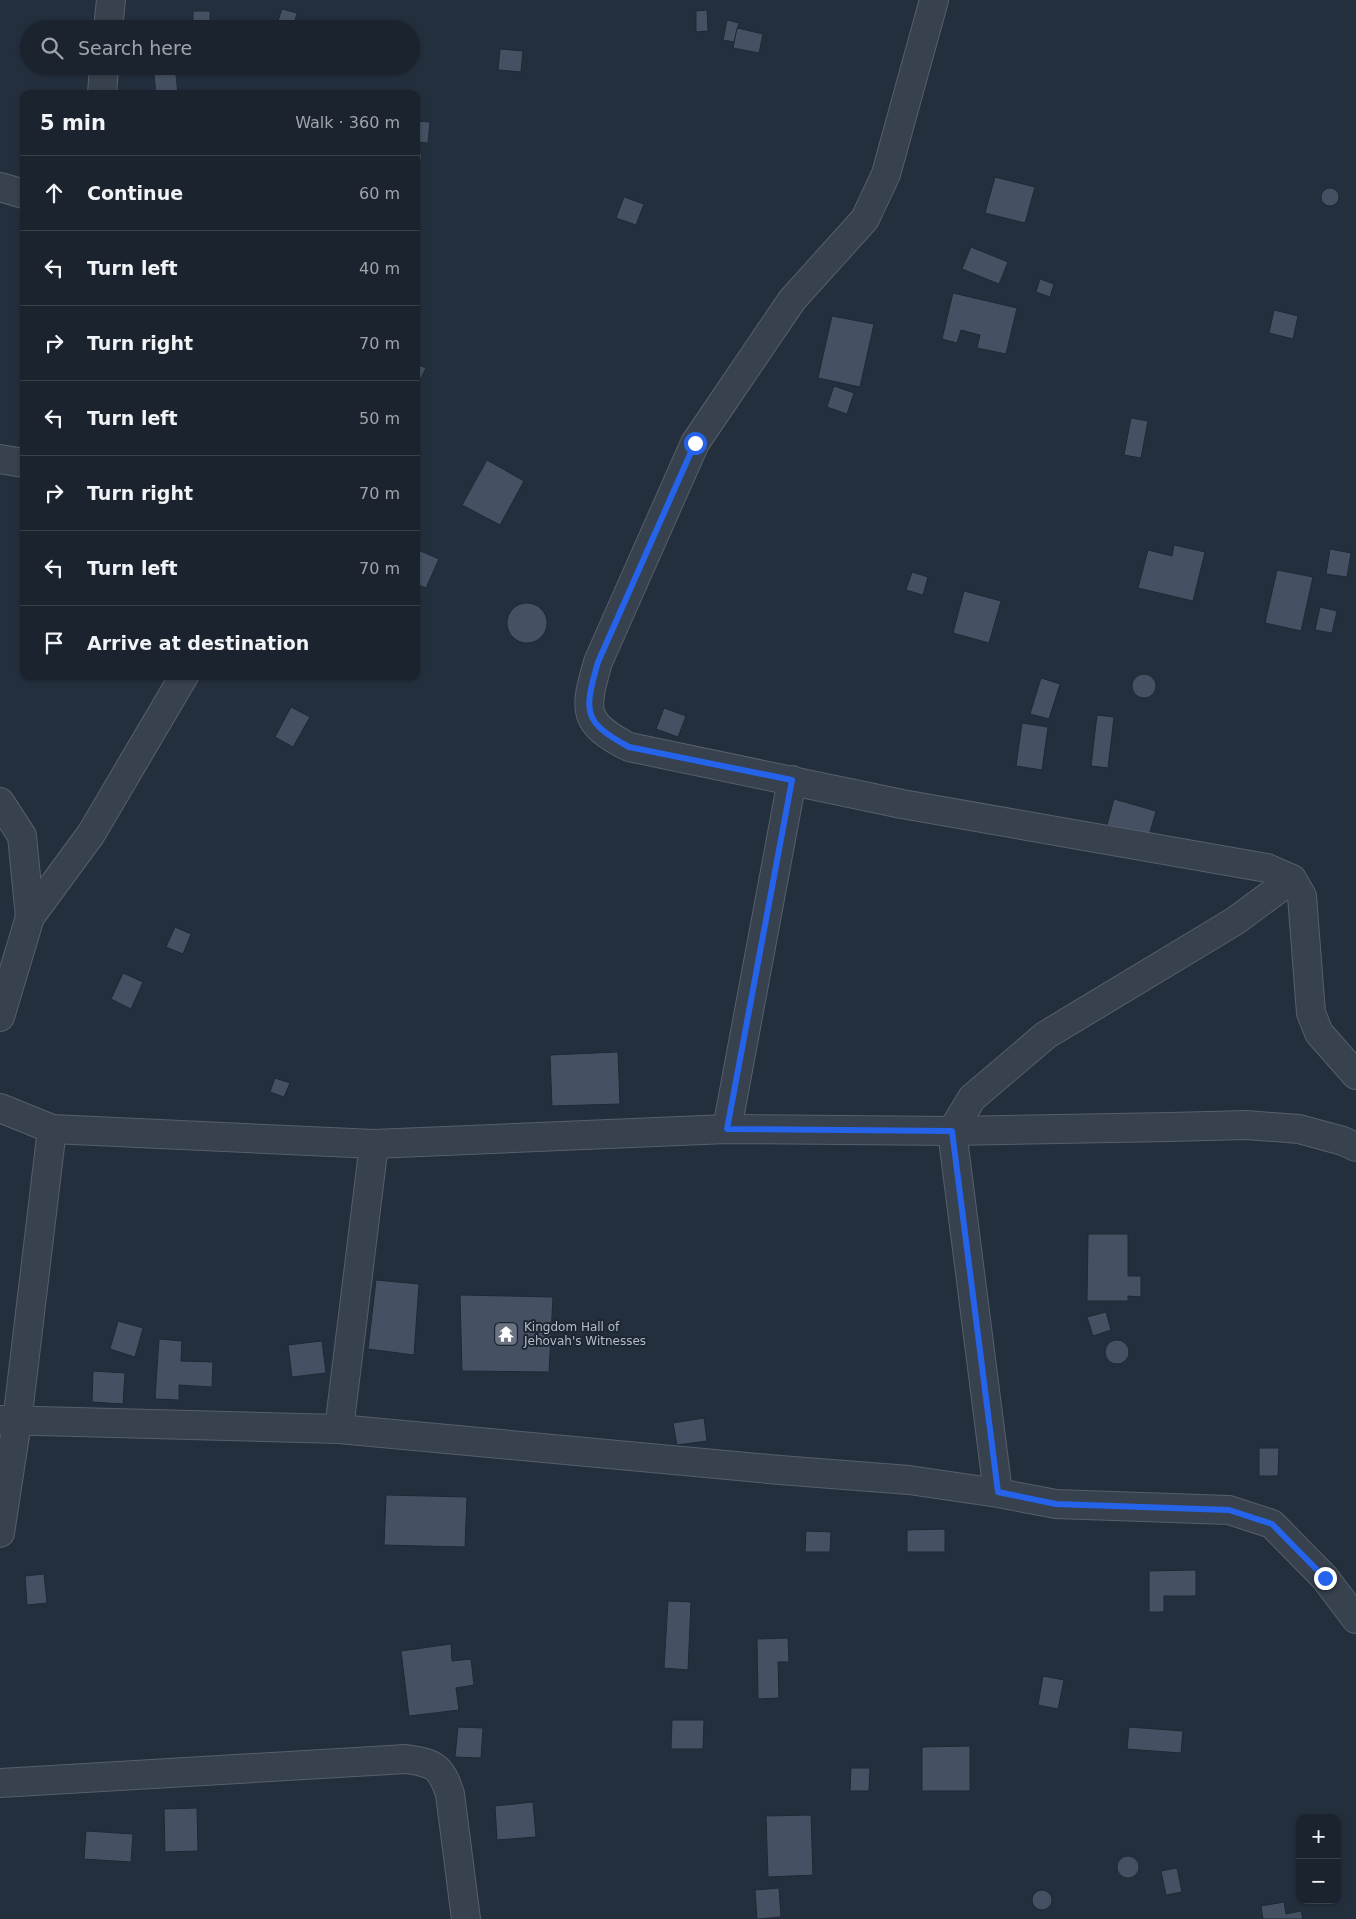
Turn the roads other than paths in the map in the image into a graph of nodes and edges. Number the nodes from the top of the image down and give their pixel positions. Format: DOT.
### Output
graph roads {
  1 [pos="111,0"];
  2 [pos="934,0"];
  3 [pos="109,20"];
  4 [pos="103,75"];
  5 [pos="102,90"];
  6 [pos="0,187"];
  7 [pos="20,193"];
  8 [pos="0,459"];
  9 [pos="20,462"];
  10 [pos="182,680"];
  11 [pos="792,780"];
  12 [pos="0,802"];
  13 [pos="1292,879"];
  14 [pos="30,917"];
  15 [pos="0,1017"];
  16 [pos="1356,1075"];
  17 [pos="0,1108"];
  18 [pos="52,1129"];
  19 [pos="727,1129"];
  20 [pos="952,1131"];
  21 [pos="374,1144"];
  22 [pos="1356,1147"];
  23 [pos="9,1421"];
  24 [pos="339,1429"];
  25 [pos="998,1492"];
  26 [pos="0,1533"];
  27 [pos="1356,1619"];
  28 [pos="0,1784"];
  29 [pos="466,1919"];
  1 -- 3 [label="street"];
  2 -- 11 [label="street"];
  4 -- 5 [label="street"];
  6 -- 7 [label="street"];
  8 -- 9 [label="street"];
  10 -- 14 [label="street"];
  11 -- 13 [label="street"];
  11 -- 19 [label="street"];
  12 -- 14 [label="street"];
  13 -- 16 [label="street"];
  13 -- 20 [label="street"];
  14 -- 15 [label="street"];
  17 -- 18 [label="street"];
  18 -- 21 [label="street"];
  18 -- 23 [label="street"];
  19 -- 20 [label="street"];
  19 -- 21 [label="street"];
  20 -- 22 [label="street"];
  20 -- 25 [label="street"];
  21 -- 24 [label="street"];
  23 -- 24 [label="street"];
  23 -- 26 [label="street"];
  24 -- 25 [label="street"];
  25 -- 27 [label="street"];
  28 -- 29 [label="street"];
}
